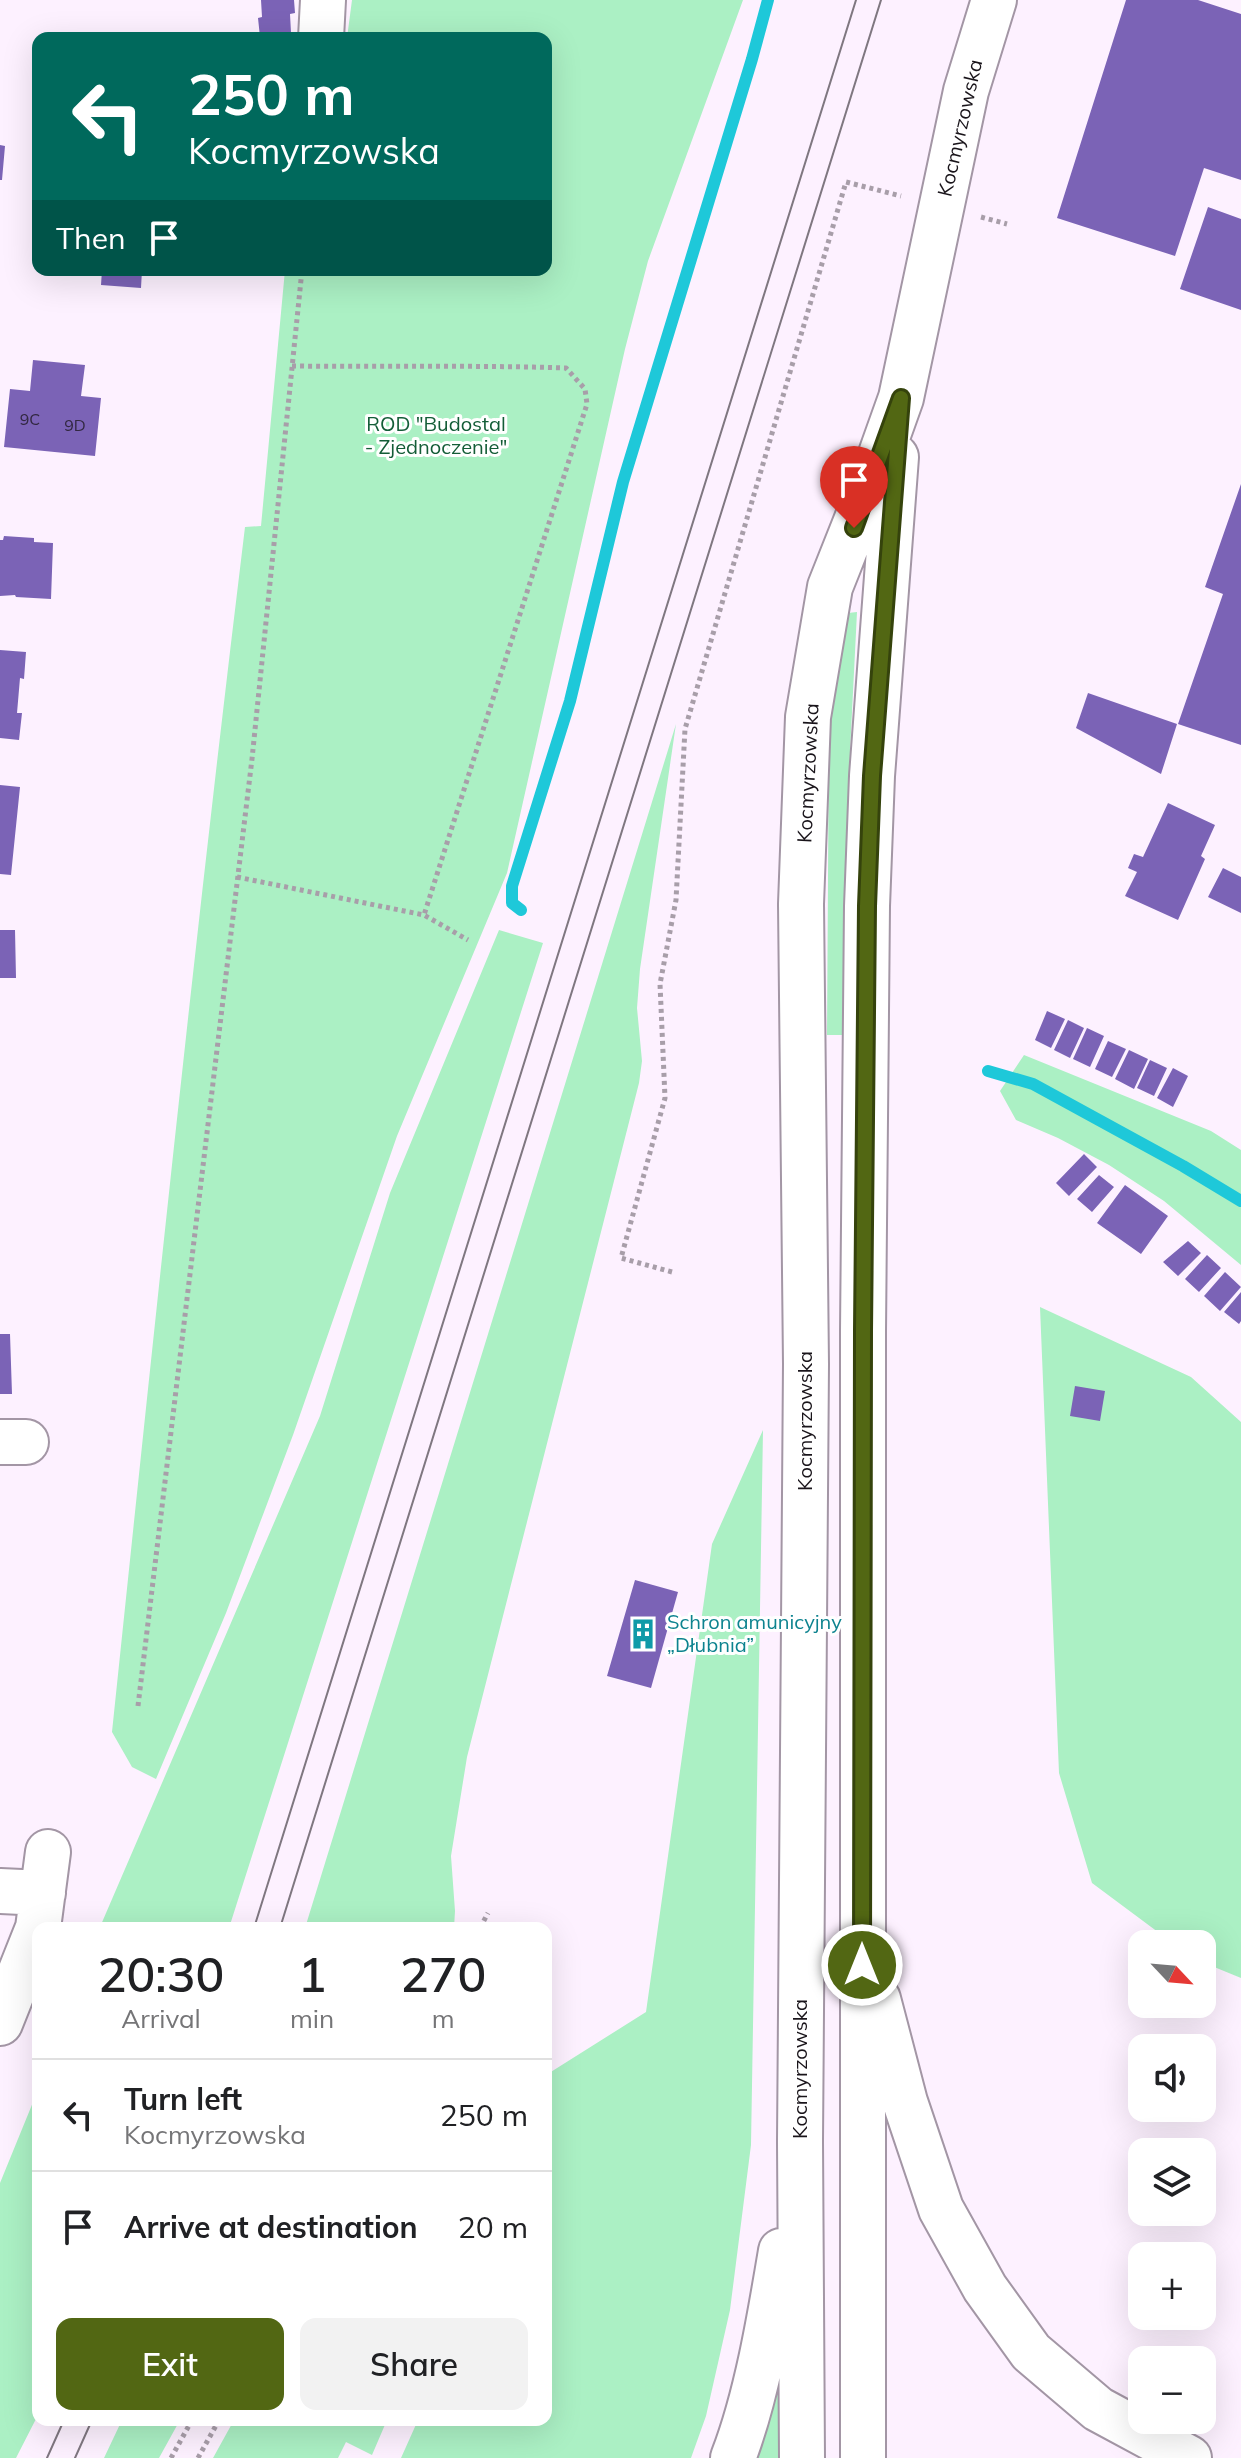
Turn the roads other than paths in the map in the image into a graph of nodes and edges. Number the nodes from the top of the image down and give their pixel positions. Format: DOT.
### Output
graph roads {
  1 [pos="323,0"];
  2 [pos="994,0"];
  3 [pos="321,32"];
  4 [pos="901,398"];
  5 [pos="0,1891"];
  6 [pos="39,1922"];
  7 [pos="862,1935"];
  8 [pos="32,1943"];
  9 [pos="0,2023"];
  10 [pos="800,2142"];
  11 [pos="733,2458"];
  12 [pos="802,2458"];
  13 [pos="863,2458"];
  14 [pos="1189,2458"];
  1 -- 3 [label="main road"];
  2 -- 4 [label="main road, Kocmyrzowska"];
  4 -- 7 [label="main road, Kocmyrzowska"];
  4 -- 10 [label="main road, Kocmyrzowska"];
  5 -- 6 [label="main road"];
  7 -- 13 [label="main road, Kocmyrzowska"];
  7 -- 14 [label="main road"];
  8 -- 9 [label="main road"];
  10 -- 11 [label="main road"];
  10 -- 12 [label="main road, Kocmyrzowska"];
}
